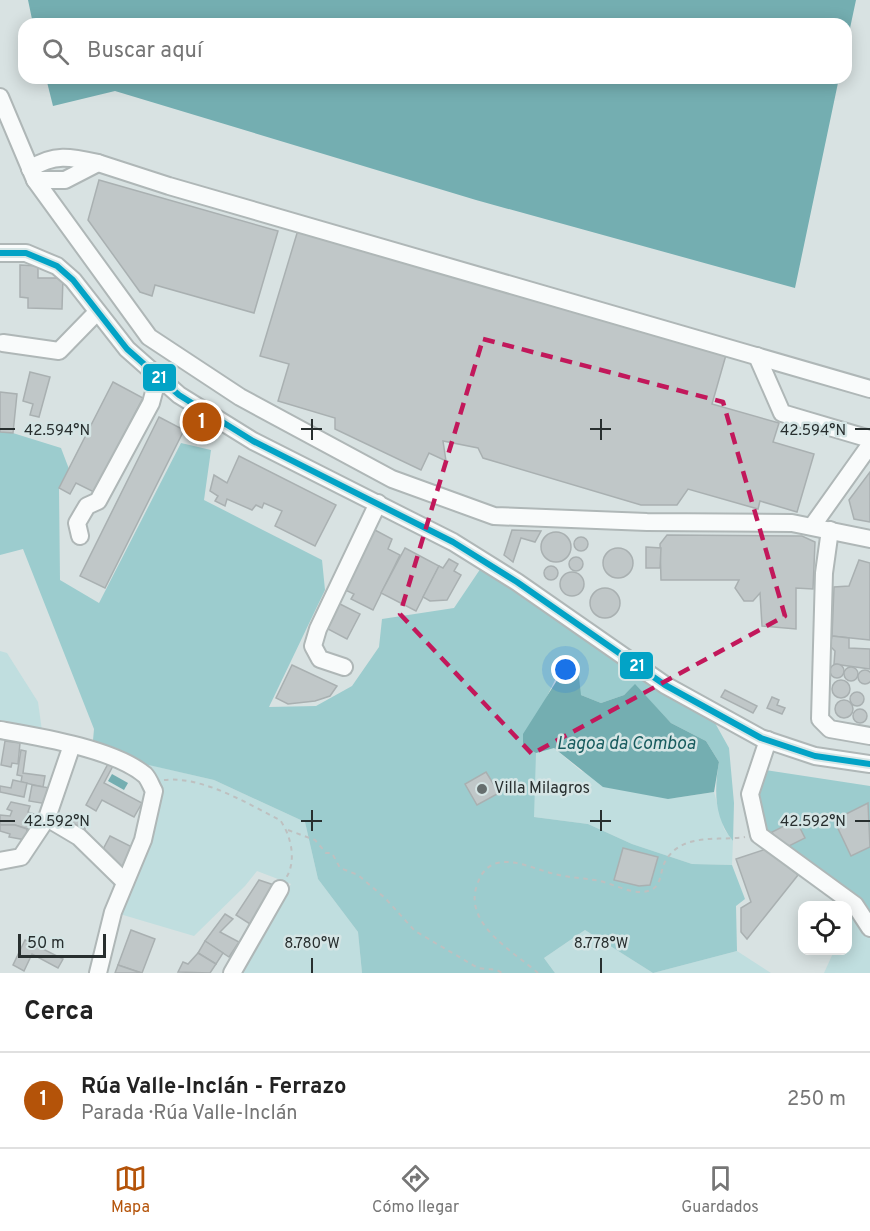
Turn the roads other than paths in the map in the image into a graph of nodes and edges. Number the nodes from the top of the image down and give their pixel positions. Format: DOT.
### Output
graph roads {
  1 [pos="0,97"];
  2 [pos="98,163"];
  3 [pos="33,175"];
  4 [pos="0,252"];
  5 [pos="97,312"];
  6 [pos="3,344"];
  7 [pos="757,356"];
  8 [pos="158,377"];
  9 [pos="870,389"];
  10 [pos="870,439"];
  11 [pos="870,445"];
  12 [pos="378,503"];
  13 [pos="813,525"];
  14 [pos="830,530"];
  15 [pos="80,536"];
  16 [pos="870,539"];
  17 [pos="344,667"];
  18 [pos="0,730"];
  19 [pos="870,736"];
  20 [pos="768,741"];
  21 [pos="72,745"];
  22 [pos="870,764"];
  23 [pos="47,818"];
  24 [pos="0,861"];
  25 [pos="125,882"];
  26 [pos="280,889"];
  27 [pos="870,928"];
  28 [pos="98,973"];
  29 [pos="232,973"];
  1 -- 3 [label="street"];
  2 -- 3 [label="street"];
  2 -- 3 [label="street"];
  2 -- 7 [label="street"];
  3 -- 13 [label="street"];
  4 -- 5 [label="street"];
  5 -- 6 [label="street"];
  5 -- 8 [label="street"];
  7 -- 9 [label="street"];
  7 -- 10 [label="street"];
  8 -- 12 [label="street"];
  8 -- 15 [label="street"];
  11 -- 13 [label="street"];
  12 -- 17 [label="street"];
  12 -- 20 [label="street"];
  13 -- 14 [label="street"];
  14 -- 16 [label="street"];
  14 -- 19 [label="street"];
  18 -- 21 [label="street"];
  20 -- 22 [label="street"];
  20 -- 27 [label="street"];
  21 -- 23 [label="street"];
  21 -- 25 [label="street"];
  23 -- 24 [label="street"];
  23 -- 25 [label="street"];
  25 -- 28 [label="street"];
  26 -- 29 [label="street"];
}
